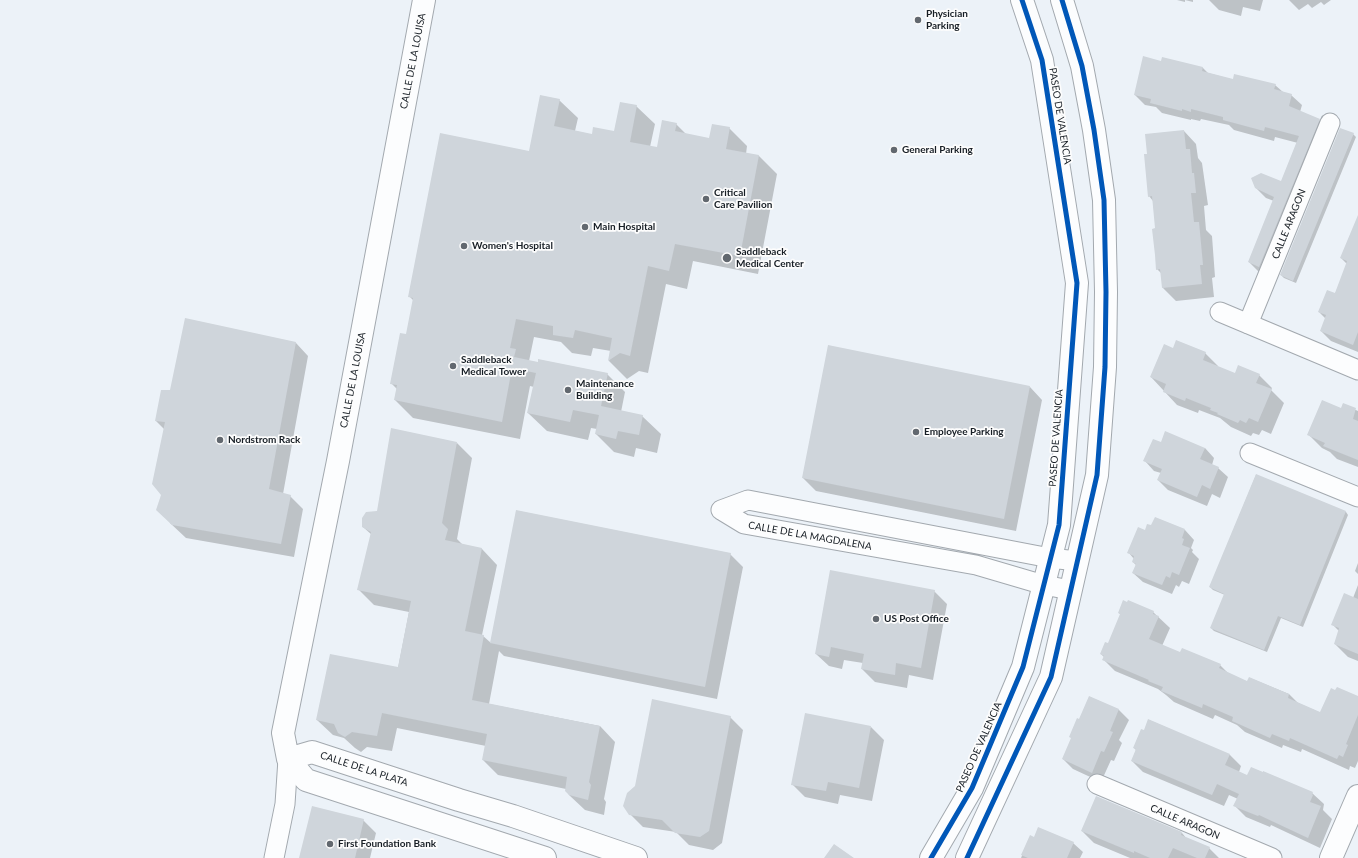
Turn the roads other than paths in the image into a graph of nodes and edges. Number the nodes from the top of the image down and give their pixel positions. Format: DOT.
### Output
graph roads {
  1 [pos="424,0"];
  2 [pos="1022,0"];
  3 [pos="1062,0"];
  4 [pos="1330,123"];
  5 [pos="1220,312"];
  6 [pos="1248,324"];
  7 [pos="1358,370"];
  8 [pos="1250,453"];
  9 [pos="1358,497"];
  10 [pos="1050,558"];
  11 [pos="1077,561"];
  12 [pos="1044,585"];
  13 [pos="1070,590"];
  14 [pos="288,759"];
  15 [pos="1097,784"];
  16 [pos="1358,796"];
  17 [pos="274,858"];
  18 [pos="546,858"];
  19 [pos="636,858"];
  20 [pos="931,858"];
  21 [pos="967,858"];
  22 [pos="1272,858"];
  23 [pos="1331,858"];
  1 -- 14 [label="main road, CALLE DE LA LOUISA"];
  2 -- 10 [label="main road, PASEO DE VALENCIA"];
  3 -- 11 [label="main road"];
  4 -- 6 [label="street, CALLE ARAGON"];
  5 -- 6 [label="street"];
  6 -- 7 [label="street"];
  8 -- 9 [label="street"];
  10 -- 11 [label="street, CALLE DE LA MAGDALENA"];
  10 -- 12 [label="main road, PASEO DE VALENCIA"];
  10 -- 12 [label="street, CALLE DE LA MAGDALENA"];
  11 -- 13 [label="main road"];
  12 -- 13 [label="street, CALLE DE LA MAGDALENA"];
  12 -- 20 [label="main road, PASEO DE VALENCIA"];
  13 -- 21 [label="main road"];
  14 -- 17 [label="street"];
  14 -- 18 [label="main road"];
  14 -- 19 [label="main road, CALLE DE LA PLATA"];
  15 -- 22 [label="street, CALLE ARAGON"];
  16 -- 23 [label="main road"];
}
